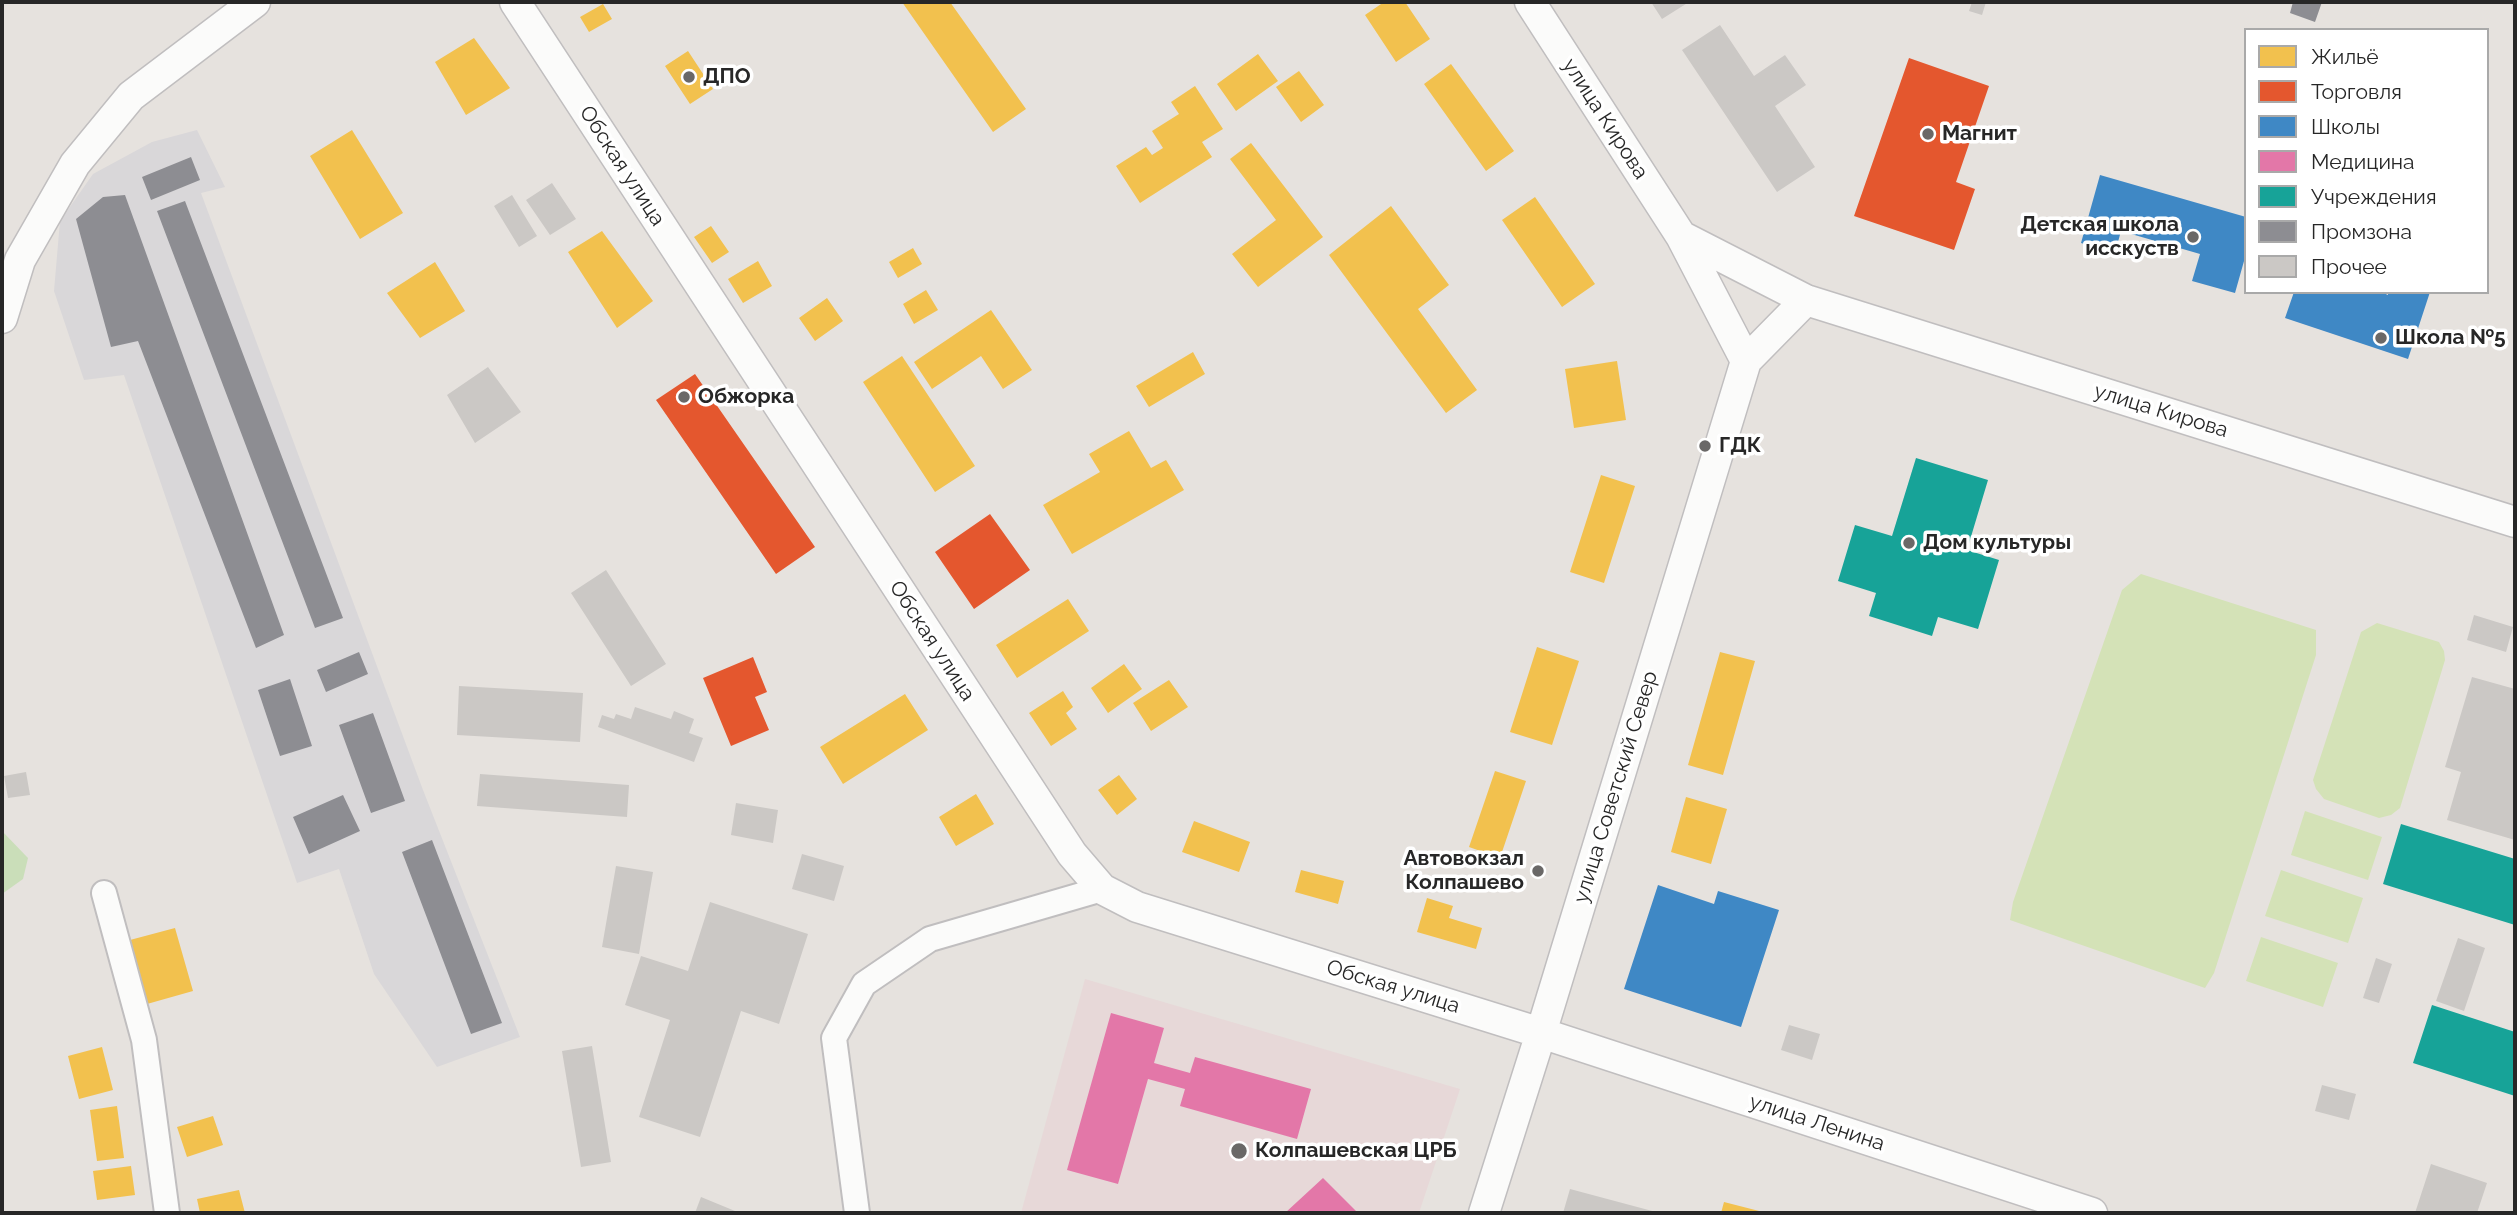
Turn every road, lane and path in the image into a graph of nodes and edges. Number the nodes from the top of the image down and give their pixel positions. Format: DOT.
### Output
graph roads {
  1 [pos="255,2"];
  2 [pos="515,2"];
  3 [pos="1530,2"];
  4 [pos="1681,236"];
  5 [pos="1806,300"];
  6 [pos="2,318"];
  7 [pos="1746,360"];
  8 [pos="2515,522"];
  9 [pos="1101,889"];
  10 [pos="104,893"];
  11 [pos="1541,1033"];
  12 [pos="167,1213"];
  13 [pos="857,1213"];
  14 [pos="1483,1213"];
  15 [pos="2092,1213"];
  1 -- 6 [label="street"];
  2 -- 9 [label="street, Обская улица"];
  3 -- 4 [label="street, улица Кирова"];
  4 -- 5 [label="street, улица Кирова"];
  4 -- 7 [label="street, улица Кирова"];
  5 -- 7 [label="street"];
  5 -- 8 [label="street, улица Кирова"];
  7 -- 11 [label="street, улица Советский Север"];
  9 -- 11 [label="street, Обская улица"];
  9 -- 13 [label="street"];
  10 -- 12 [label="street"];
  11 -- 14 [label="street, улица Советский Север"];
  11 -- 15 [label="street, улица Ленина"];
}
